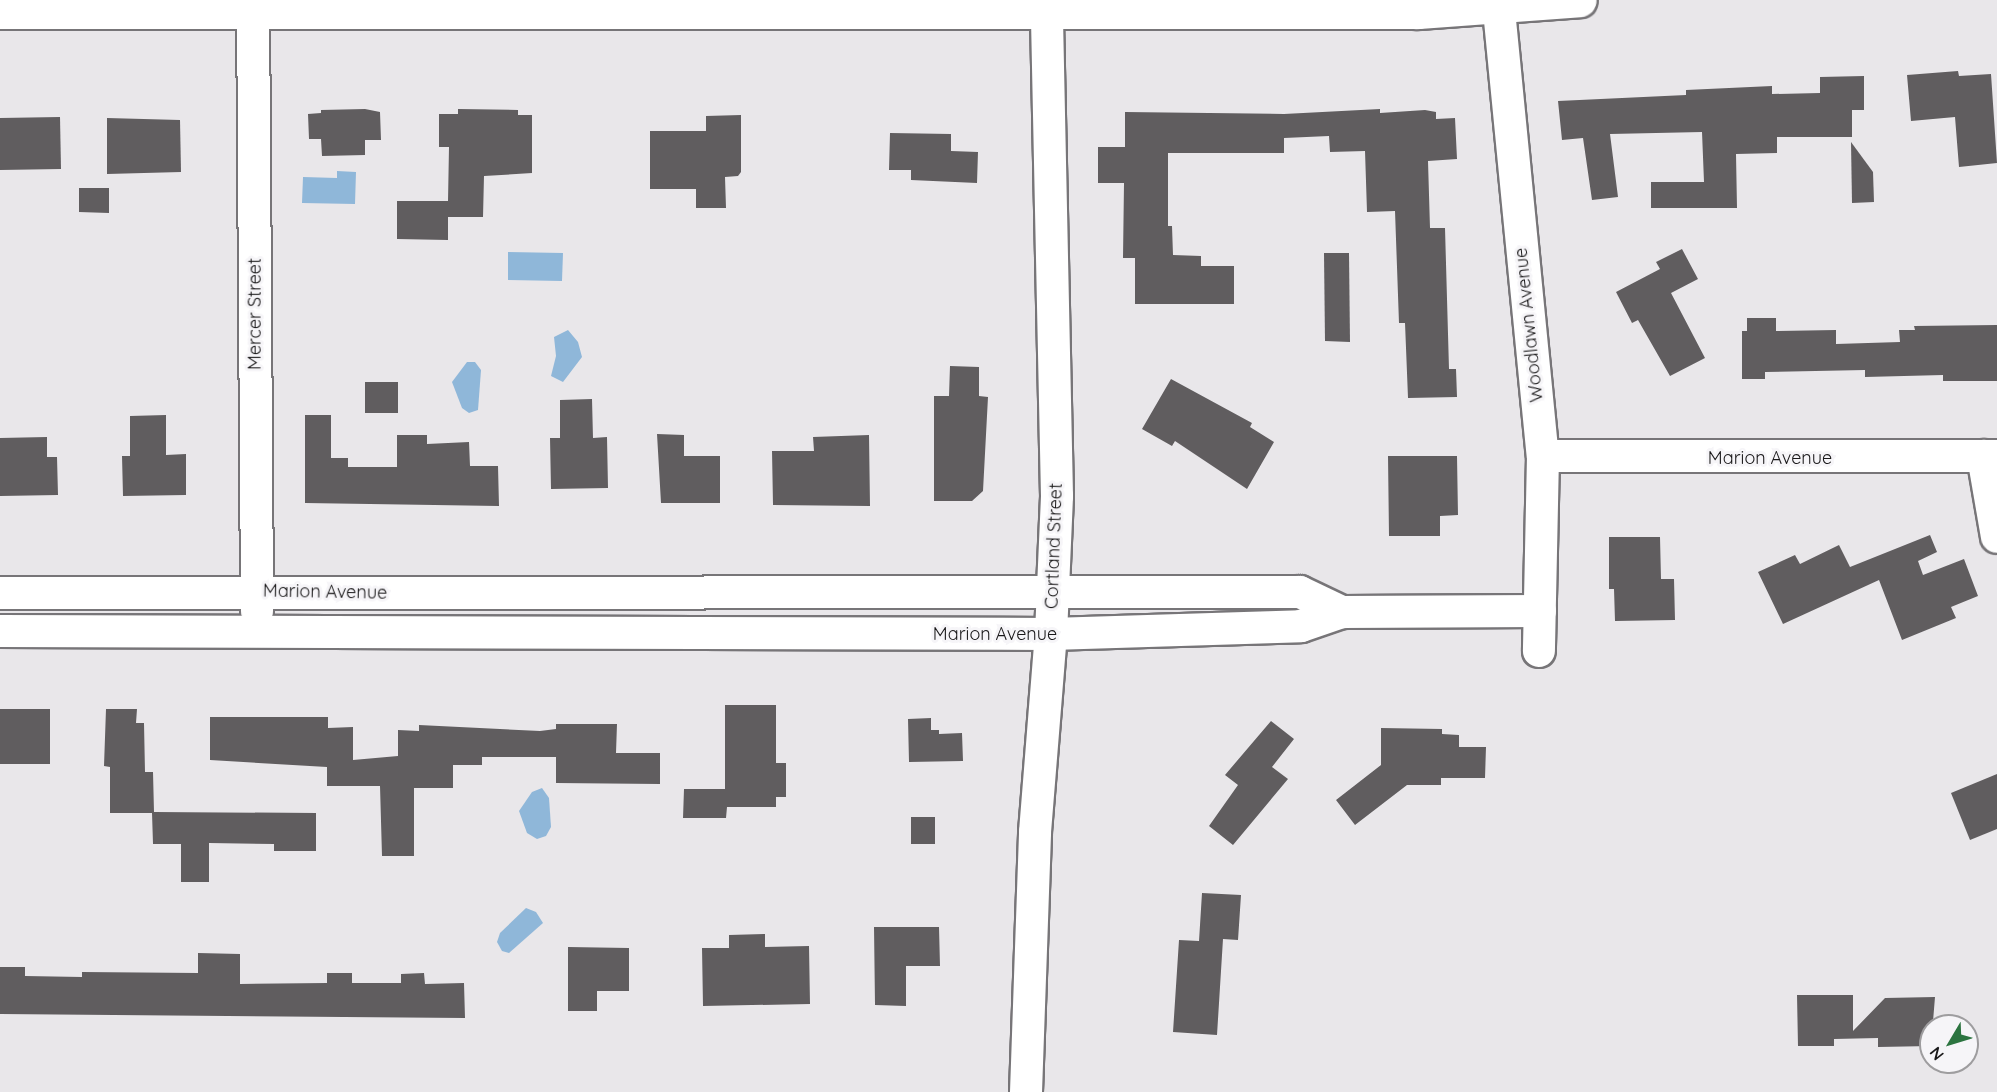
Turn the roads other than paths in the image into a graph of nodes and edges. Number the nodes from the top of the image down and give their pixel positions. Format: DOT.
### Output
graph roads {
  1 [pos="1580,0"];
  2 [pos="1499,4"];
  3 [pos="652,5"];
  4 [pos="253,6"];
  5 [pos="1047,6"];
  6 [pos="0,12"];
  7 [pos="1543,456"];
  8 [pos="1990,456"];
  9 [pos="1997,537"];
  10 [pos="257,591"];
  11 [pos="0,593"];
  12 [pos="649,595"];
  13 [pos="1053,595"];
  14 [pos="1540,611"];
  15 [pos="1342,612"];
  16 [pos="257,629"];
  17 [pos="0,631"];
  18 [pos="646,634"];
  19 [pos="1051,634"];
  20 [pos="1539,651"];
  21 [pos="1026,1092"];
  1 -- 2 [label="street"];
  2 -- 5 [label="street"];
  2 -- 7 [label="street, Woodlawn Avenue"];
  3 -- 4 [label="street"];
  3 -- 5 [label="street"];
  4 -- 6 [label="street"];
  4 -- 10 [label="street, Mercer Street"];
  5 -- 13 [label="street, Cortland Street"];
  7 -- 8 [label="street, Marion Avenue"];
  7 -- 14 [label="street, Woodlawn Avenue"];
  8 -- 9 [label="street"];
  10 -- 11 [label="street, Marion Avenue"];
  10 -- 12 [label="street, Marion Avenue"];
  10 -- 16 [label="street, Mercer Street"];
  12 -- 13 [label="street, Marion Avenue"];
  12 -- 18 [label="street"];
  13 -- 15 [label="street, Marion Avenue"];
  13 -- 19 [label="street, Cortland Street"];
  14 -- 15 [label="street, Marion Avenue"];
  14 -- 20 [label="street, Woodlawn Avenue"];
  15 -- 19 [label="street, Marion Avenue"];
  16 -- 17 [label="street, Marion Avenue"];
  16 -- 18 [label="street, Marion Avenue"];
  18 -- 19 [label="street, Marion Avenue"];
  19 -- 21 [label="street, Cortland Street"];
}
